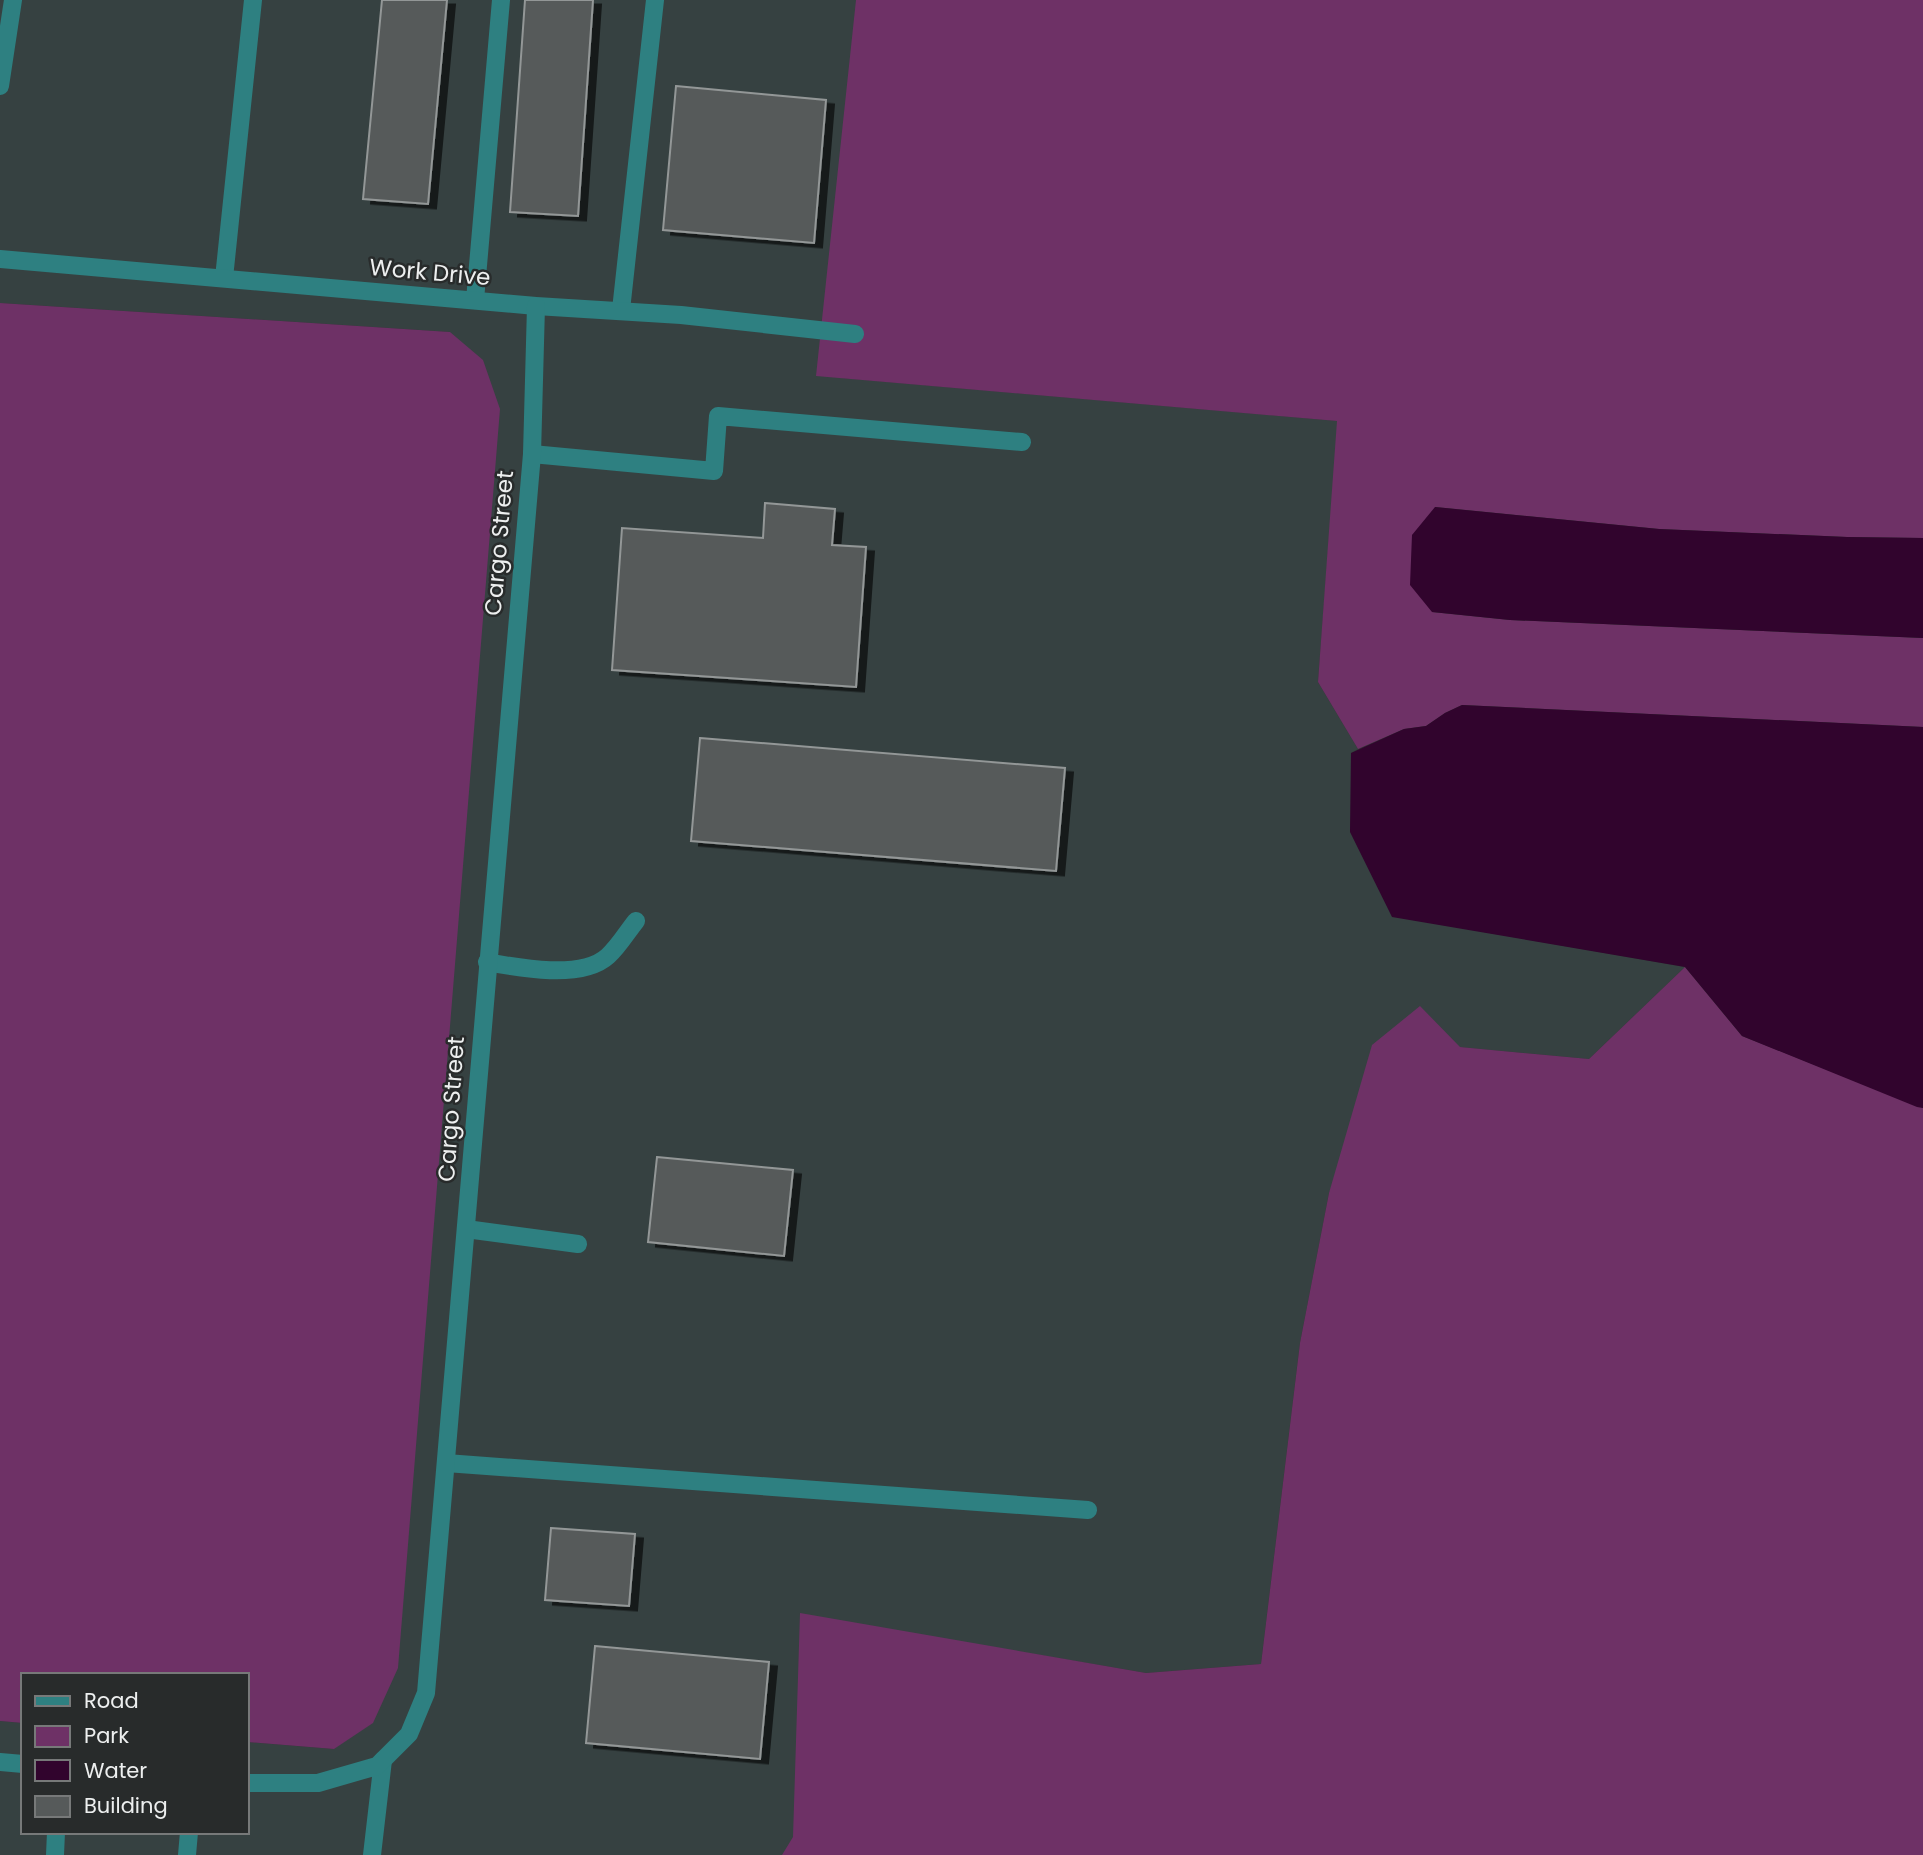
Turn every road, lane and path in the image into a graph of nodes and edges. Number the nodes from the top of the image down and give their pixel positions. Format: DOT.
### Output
graph roads {
  1 [pos="13,0"];
  2 [pos="253,0"];
  3 [pos="501,0"];
  4 [pos="654,0"];
  5 [pos="0,86"];
  6 [pos="0,259"];
  7 [pos="225,278"];
  8 [pos="475,300"];
  9 [pos="536,306"];
  10 [pos="621,310"];
  11 [pos="855,334"];
  12 [pos="1023,442"];
  13 [pos="531,454"];
  14 [pos="636,921"];
  15 [pos="487,962"];
  16 [pos="466,1229"];
  17 [pos="578,1244"];
  18 [pos="446,1463"];
  19 [pos="1088,1510"];
  20 [pos="383,1760"];
  21 [pos="0,1762"];
  22 [pos="21,1764"];
  23 [pos="248,1783"];
  24 [pos="57,1834"];
  25 [pos="189,1834"];
  26 [pos="55,1855"];
  27 [pos="187,1855"];
  28 [pos="372,1855"];
  1 -- 5 [label="street"];
  2 -- 7 [label="street"];
  3 -- 8 [label="street"];
  4 -- 10 [label="street"];
  6 -- 7 [label="street, Work Drive"];
  7 -- 8 [label="street, Work Drive"];
  8 -- 9 [label="street, Work Drive"];
  9 -- 10 [label="street, Work Drive"];
  9 -- 13 [label="street, Cargo Street"];
  10 -- 11 [label="street, Work Drive"];
  12 -- 13 [label="street"];
  13 -- 15 [label="street, Cargo Street"];
  14 -- 15 [label="street"];
  15 -- 16 [label="street, Cargo Street"];
  16 -- 17 [label="street"];
  16 -- 18 [label="street, Cargo Street"];
  18 -- 19 [label="street"];
  18 -- 20 [label="street, Cargo Street"];
  20 -- 23 [label="street, Cargo Street"];
  20 -- 28 [label="street"];
  21 -- 22 [label="street"];
  24 -- 26 [label="street"];
  25 -- 27 [label="street"];
}
